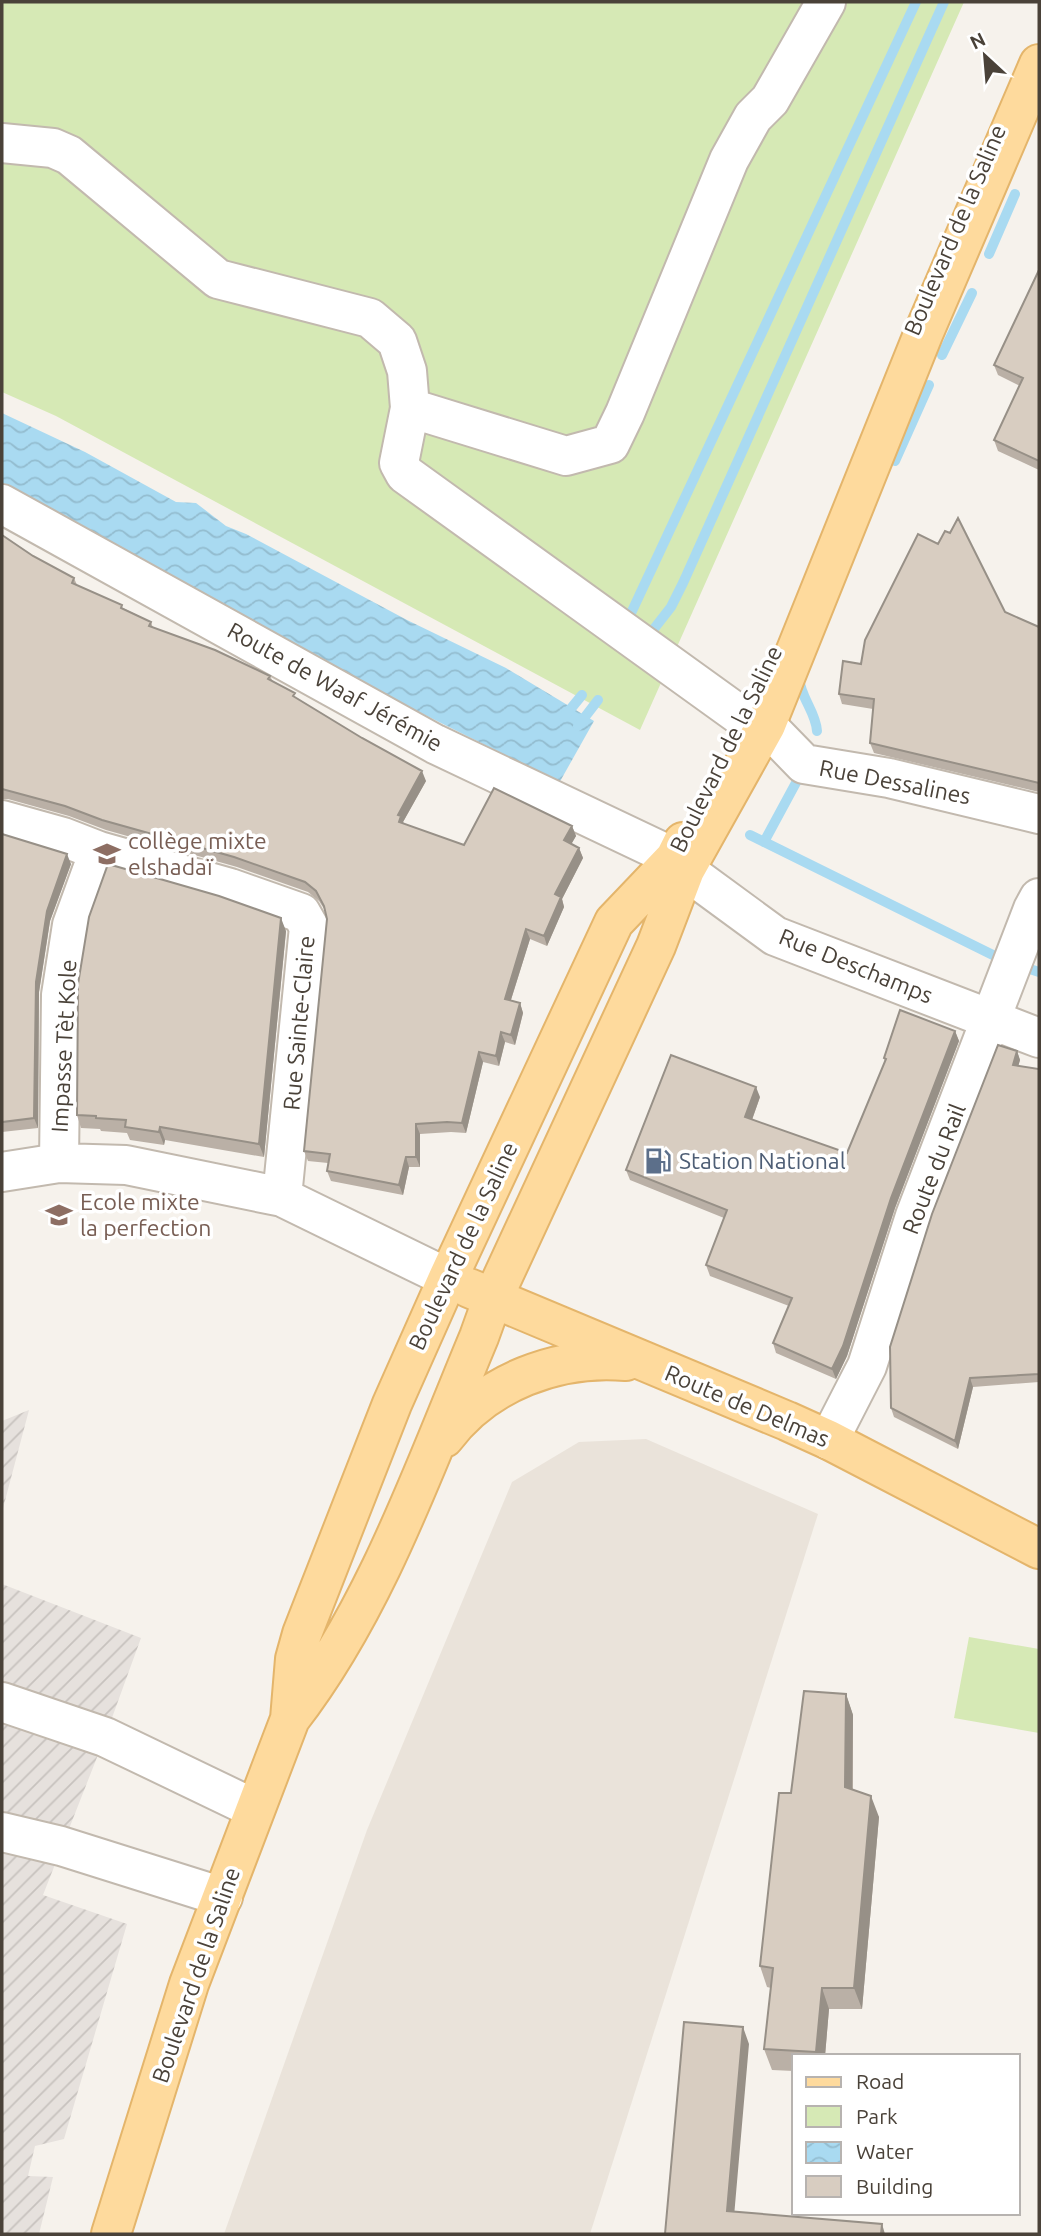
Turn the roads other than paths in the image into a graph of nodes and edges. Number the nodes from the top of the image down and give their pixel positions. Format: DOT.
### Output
graph roads {
  1 [pos="825,2"];
  2 [pos="1039,35"];
  3 [pos="1039,64"];
  4 [pos="2,144"];
  5 [pos="410,408"];
  6 [pos="2,504"];
  7 [pos="755,722"];
  8 [pos="1039,814"];
  9 [pos="2,820"];
  10 [pos="99,851"];
  11 [pos="680,864"];
  12 [pos="1036,903"];
  13 [pos="992,1020"];
  14 [pos="1039,1038"];
  15 [pos="59,1163"];
  16 [pos="2,1172"];
  17 [pos="282,1197"];
  18 [pos="447,1278"];
  19 [pos="493,1298"];
  20 [pos="642,1362"];
  21 [pos="829,1440"];
  22 [pos="428,1459"];
  23 [pos="1039,1549"];
  24 [pos="2,1702"];
  25 [pos="290,1719"];
  26 [pos="255,1809"];
  27 [pos="2,1832"];
  28 [pos="222,1897"];
  29 [pos="111,2234"];
  1 -- 5 [label="street"];
  2 -- 7 [label="main road, Boulevard de la Saline"];
  3 -- 7 [label="main road, Boulevard de la Saline"];
  4 -- 5 [label="street, Rue Dessalines"];
  5 -- 7 [label="street, Rue Dessalines"];
  6 -- 11 [label="street, Route de Waaf Jérémie"];
  7 -- 8 [label="street, Rue Dessalines"];
  7 -- 11 [label="main road, Boulevard de la Saline"];
  9 -- 10 [label="street, Rue Sainte-Claire"];
  10 -- 15 [label="street, Impasse Tèt Kole"];
  10 -- 17 [label="street, Rue Sainte-Claire"];
  11 -- 13 [label="street, Rue Deschamps"];
  11 -- 18 [label="main road, Boulevard de la Saline"];
  11 -- 19 [label="main road, Boulevard de la Saline"];
  12 -- 13 [label="street, Route du Rail"];
  13 -- 14 [label="street, Rue Deschamps"];
  13 -- 21 [label="street, Route du Rail"];
  15 -- 16 [label="street"];
  15 -- 17 [label="street"];
  17 -- 18 [label="street"];
  18 -- 19 [label="main road, Route de Delmas"];
  18 -- 25 [label="main road, Boulevard de la Saline"];
  19 -- 20 [label="main road, Route de Delmas"];
  19 -- 22 [label="main road, Boulevard de la Saline"];
  20 -- 21 [label="main road, Route de Delmas"];
  20 -- 22 [label="main road"];
  21 -- 23 [label="main road, Route de Delmas"];
  22 -- 25 [label="main road, Boulevard de la Saline"];
  24 -- 26 [label="street"];
  25 -- 26 [label="main road, Boulevard de la Saline"];
  26 -- 28 [label="main road, Boulevard de la Saline"];
  27 -- 28 [label="street"];
  28 -- 29 [label="main road, Boulevard de la Saline"];
}
